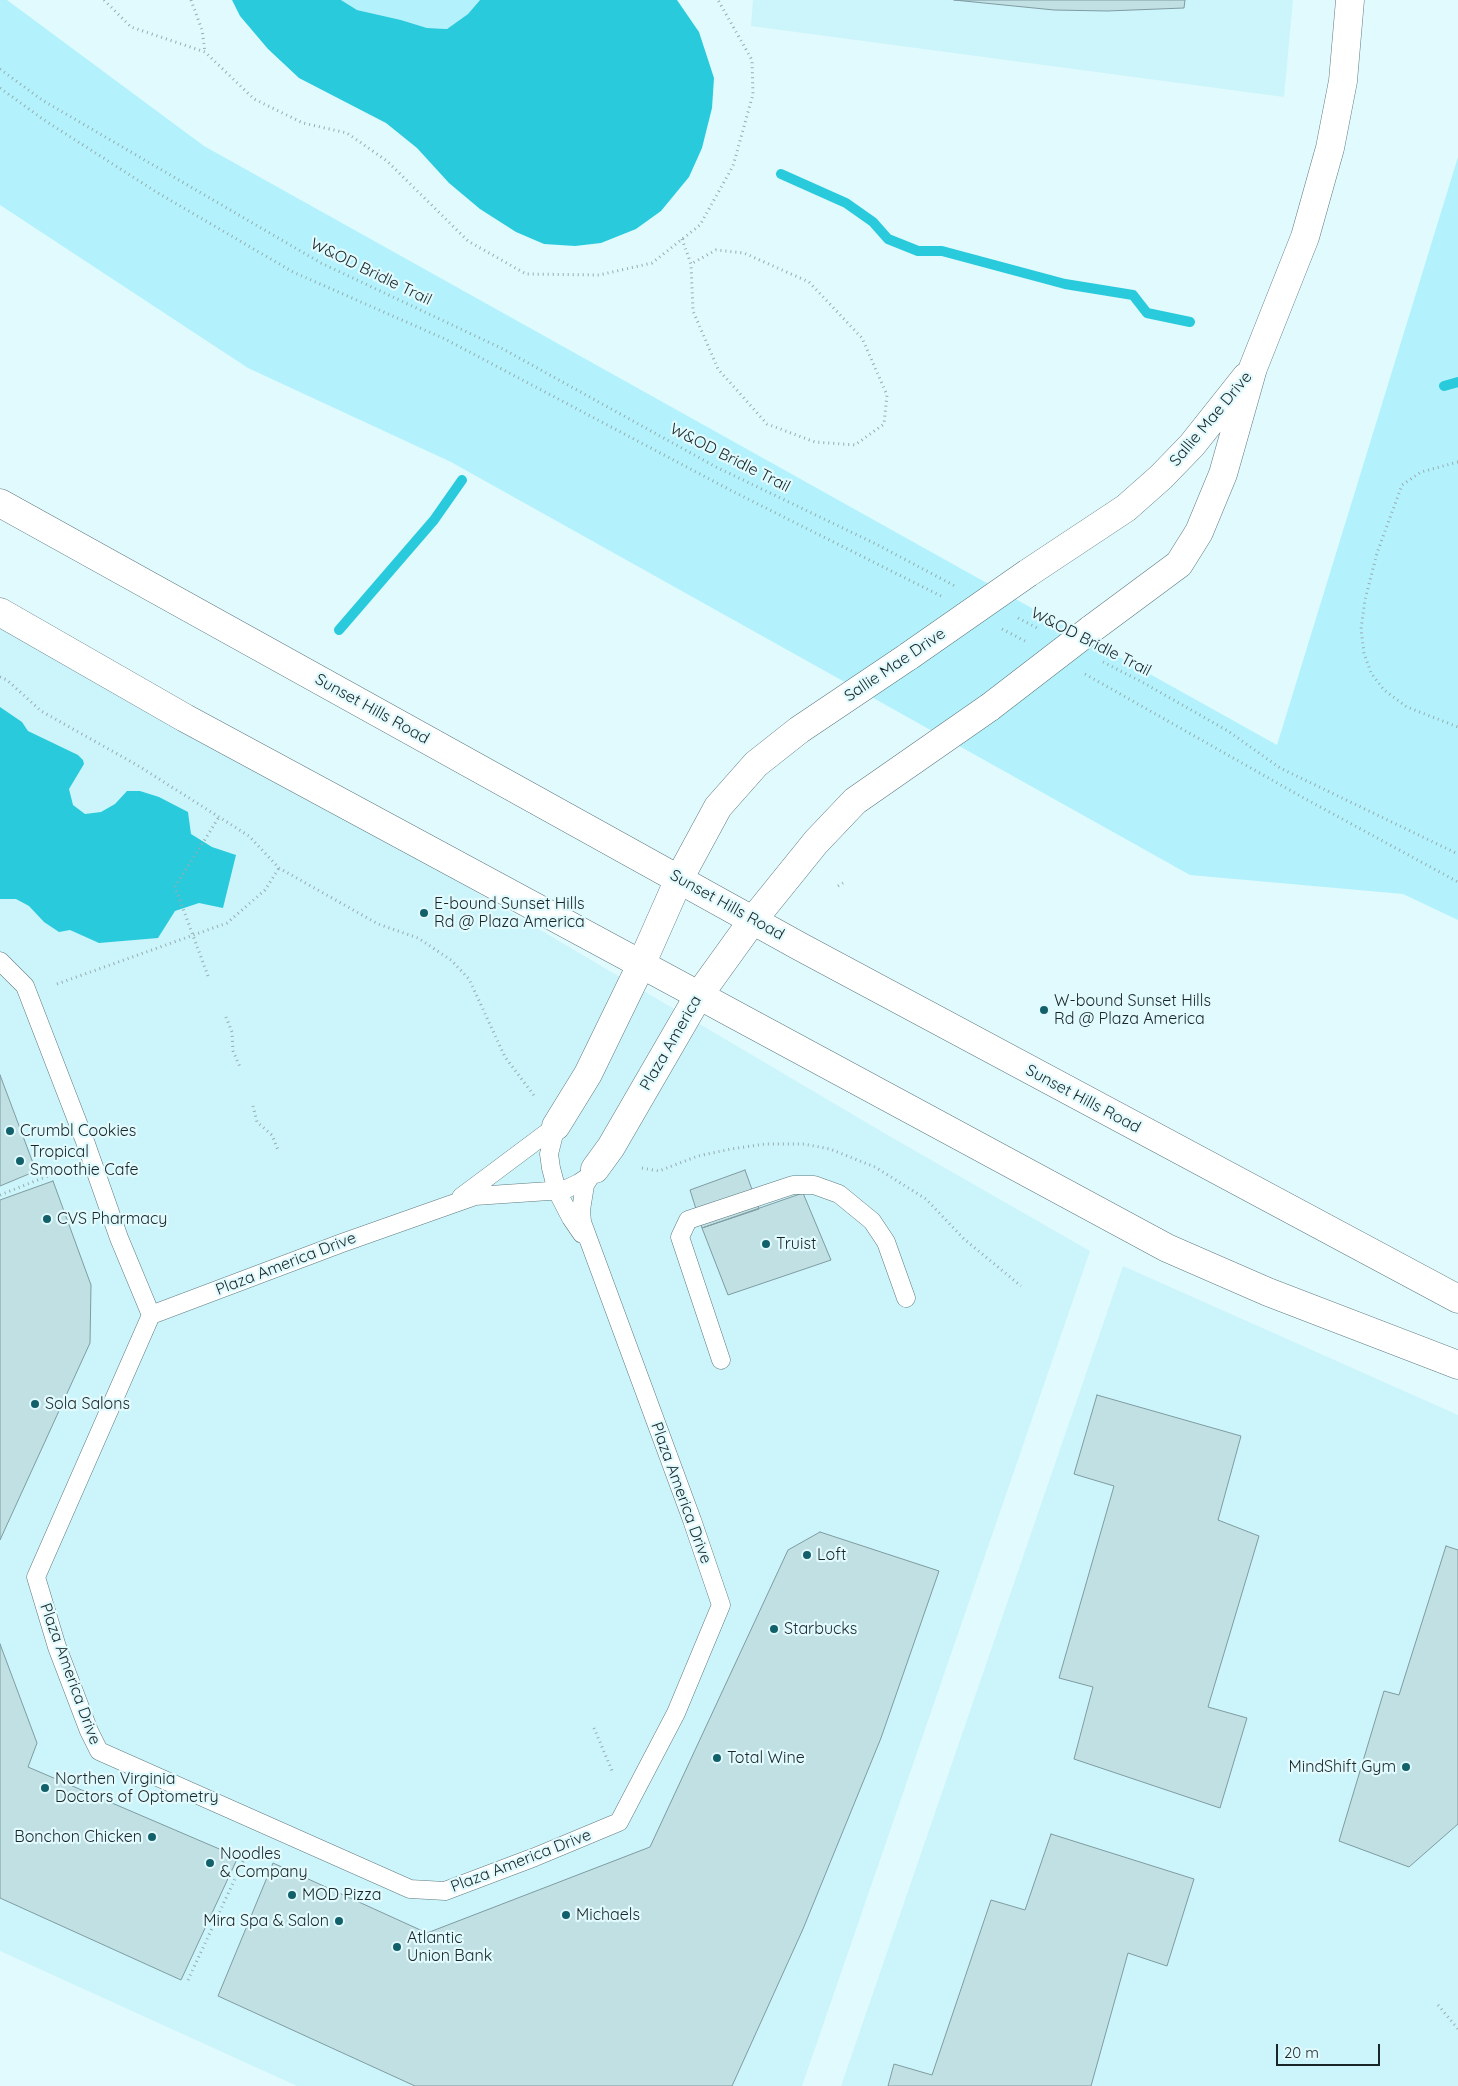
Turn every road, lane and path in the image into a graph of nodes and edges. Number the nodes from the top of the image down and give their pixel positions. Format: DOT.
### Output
graph roads {
  1 [pos="104,0"];
  2 [pos="192,0"];
  3 [pos="718,0"];
  4 [pos="1350,0"];
  5 [pos="205,52"];
  6 [pos="0,68"];
  7 [pos="0,88"];
  8 [pos="682,239"];
  9 [pos="691,264"];
  10 [pos="1253,368"];
  11 [pos="1458,462"];
  12 [pos="0,503"];
  13 [pos="960,588"];
  14 [pos="948,600"];
  15 [pos="0,612"];
  16 [pos="1011,614"];
  17 [pos="999,627"];
  18 [pos="1044,632"];
  19 [pos="1033,646"];
  20 [pos="1095,658"];
  21 [pos="1084,674"];
  22 [pos="0,677"];
  23 [pos="1458,727"];
  24 [pos="219,817"];
  25 [pos="1458,854"];
  26 [pos="279,868"];
  27 [pos="679,878"];
  28 [pos="1458,882"];
  29 [pos="843,883"];
  30 [pos="838,886"];
  31 [pos="753,920"];
  32 [pos="192,935"];
  33 [pos="0,961"];
  34 [pos="641,965"];
  35 [pos="208,976"];
  36 [pos="57,984"];
  37 [pos="699,995"];
  38 [pos="226,1016"];
  39 [pos="240,1067"];
  40 [pos="537,1098"];
  41 [pos="253,1106"];
  42 [pos="556,1126"];
  43 [pos="278,1150"];
  44 [pos="595,1169"];
  45 [pos="58,1172"];
  46 [pos="557,1191"];
  47 [pos="0,1195"];
  48 [pos="450,1205"];
  49 [pos="591,1248"];
  50 [pos="906,1298"];
  51 [pos="1458,1299"];
  52 [pos="151,1315"];
  53 [pos="721,1360"];
  54 [pos="1458,1365"];
  55 [pos="246,1855"];
  56 [pos="188,1980"];
  57 [pos="1438,2005"];
  58 [pos="1458,2028"];
  1 -- 5 [label="path"];
  2 -- 5 [label="path"];
  3 -- 8 [label="path"];
  4 -- 10 [label="main road"];
  5 -- 8 [label="path"];
  6 -- 13 [label="path, W&OD Bridle Trail"];
  7 -- 14 [label="path"];
  8 -- 9 [label="path"];
  9 -- 9 [label="path"];
  10 -- 27 [label="main road, Sallie Mae Drive, bridge"];
  10 -- 31 [label="main road, Sallie Mae Drive, bridge"];
  11 -- 23 [label="path"];
  12 -- 27 [label="main road, Sunset Hills Road"];
  15 -- 34 [label="main road"];
  16 -- 18 [label="path, W&OD Bridle Trail"];
  17 -- 19 [label="path"];
  20 -- 25 [label="path, W&OD Bridle Trail"];
  21 -- 28 [label="path"];
  22 -- 24 [label="path"];
  24 -- 26 [label="path"];
  24 -- 32 [label="path"];
  26 -- 32 [label="path"];
  26 -- 40 [label="path"];
  27 -- 31 [label="main road, Sunset Hills Road"];
  27 -- 34 [label="main road"];
  29 -- 30 [label="path"];
  31 -- 37 [label="main road, Plaza America"];
  31 -- 51 [label="main road, Sunset Hills Road"];
  32 -- 35 [label="path"];
  32 -- 36 [label="path"];
  33 -- 52 [label="lane"];
  34 -- 37 [label="main road"];
  34 -- 42 [label="main road"];
  37 -- 44 [label="main road, Plaza America"];
  37 -- 54 [label="main road"];
  38 -- 39 [label="path"];
  41 -- 43 [label="path"];
  42 -- 46 [label="lane"];
  42 -- 48 [label="lane"];
  44 -- 46 [label="lane, Plaza America Drive"];
  44 -- 49 [label="lane"];
  45 -- 47 [label="path"];
  46 -- 48 [label="lane, Plaza America Drive"];
  46 -- 49 [label="lane"];
  48 -- 52 [label="lane, Plaza America Drive"];
  49 -- 52 [label="lane, Plaza America Drive"];
  50 -- 53 [label="lane"];
  55 -- 56 [label="path"];
  57 -- 58 [label="path"];
}
